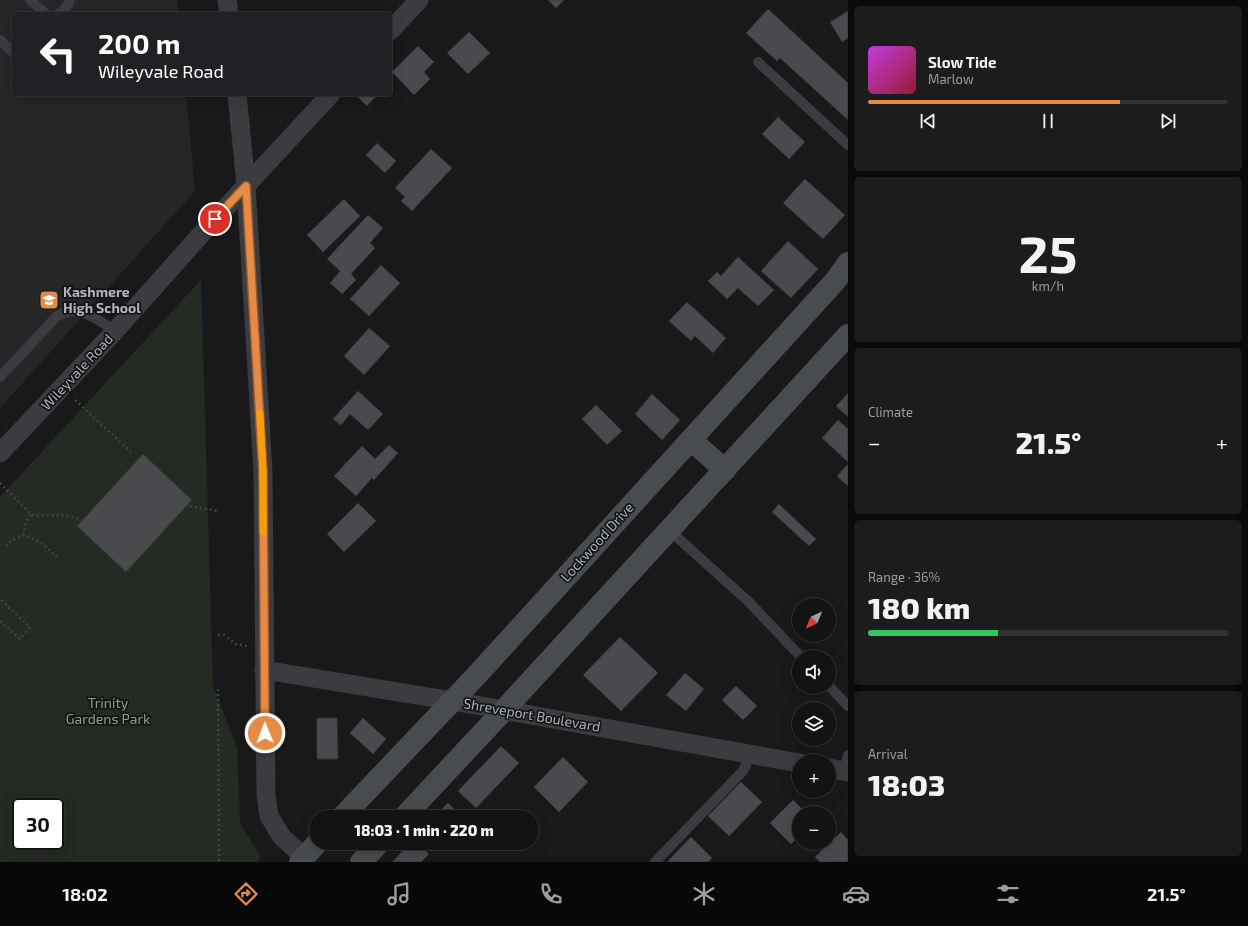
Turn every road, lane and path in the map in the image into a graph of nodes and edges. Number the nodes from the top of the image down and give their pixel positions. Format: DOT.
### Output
graph roads {
  1 [pos="30,0"];
  2 [pos="70,0"];
  3 [pos="227,0"];
  4 [pos="419,0"];
  5 [pos="44,12"];
  6 [pos="61,12"];
  7 [pos="229,12"];
  8 [pos="392,29"];
  9 [pos="0,40"];
  10 [pos="12,51"];
  11 [pos="758,62"];
  12 [pos="237,96"];
  13 [pos="329,96"];
  14 [pos="848,145"];
  15 [pos="246,186"];
  16 [pos="848,263"];
  17 [pos="116,331"];
  18 [pos="848,335"];
  19 [pos="0,377"];
  20 [pos="80,405"];
  21 [pos="691,440"];
  22 [pos="131,452"];
  23 [pos="0,453"];
  24 [pos="725,470"];
  25 [pos="0,483"];
  26 [pos="190,506"];
  27 [pos="217,511"];
  28 [pos="31,514"];
  29 [pos="82,520"];
  30 [pos="669,530"];
  31 [pos="23,535"];
  32 [pos="6,546"];
  33 [pos="57,557"];
  34 [pos="0,599"];
  35 [pos="0,621"];
  36 [pos="218,634"];
  37 [pos="249,646"];
  38 [pos="794,650"];
  39 [pos="264,670"];
  40 [pos="218,689"];
  41 [pos="836,693"];
  42 [pos="453,701"];
  43 [pos="848,706"];
  44 [pos="504,710"];
  45 [pos="751,754"];
  46 [pos="792,762"];
  47 [pos="349,810"];
  48 [pos="411,810"];
  49 [pos="372,850"];
  50 [pos="307,854"];
  51 [pos="219,862"];
  52 [pos="361,862"];
  53 [pos="655,862"];
  1 -- 5 [label="lane"];
  2 -- 6 [label="lane"];
  3 -- 7 [label="street"];
  4 -- 8 [label="street"];
  9 -- 10 [label="lane"];
  11 -- 14 [label="lane"];
  12 -- 15 [label="street"];
  13 -- 15 [label="street, Wileyvale Road"];
  15 -- 17 [label="street, Wileyvale Road"];
  15 -- 39 [label="street"];
  16 -- 21 [label="main road, Lockwood Drive"];
  17 -- 19 [label="lane"];
  17 -- 23 [label="street, Wileyvale Road"];
  18 -- 24 [label="main road"];
  20 -- 22 [label="path"];
  21 -- 24 [label="main road"];
  21 -- 42 [label="main road, Lockwood Drive"];
  24 -- 30 [label="main road"];
  25 -- 28 [label="path"];
  26 -- 27 [label="path"];
  28 -- 29 [label="path"];
  28 -- 31 [label="path"];
  30 -- 38 [label="lane"];
  30 -- 44 [label="main road"];
  31 -- 32 [label="path"];
  31 -- 33 [label="path"];
  34 -- 35 [label="path"];
  36 -- 37 [label="path"];
  39 -- 42 [label="street, Shreveport Boulevard"];
  39 -- 50 [label="street"];
  40 -- 51 [label="path"];
  41 -- 43 [label="lane"];
  42 -- 44 [label="street, Shreveport Boulevard"];
  42 -- 47 [label="main road, Lockwood Drive"];
  44 -- 45 [label="street, Shreveport Boulevard"];
  44 -- 48 [label="main road"];
  45 -- 46 [label="street, Shreveport Boulevard"];
  45 -- 53 [label="lane"];
  49 -- 52 [label="main road"];
}
